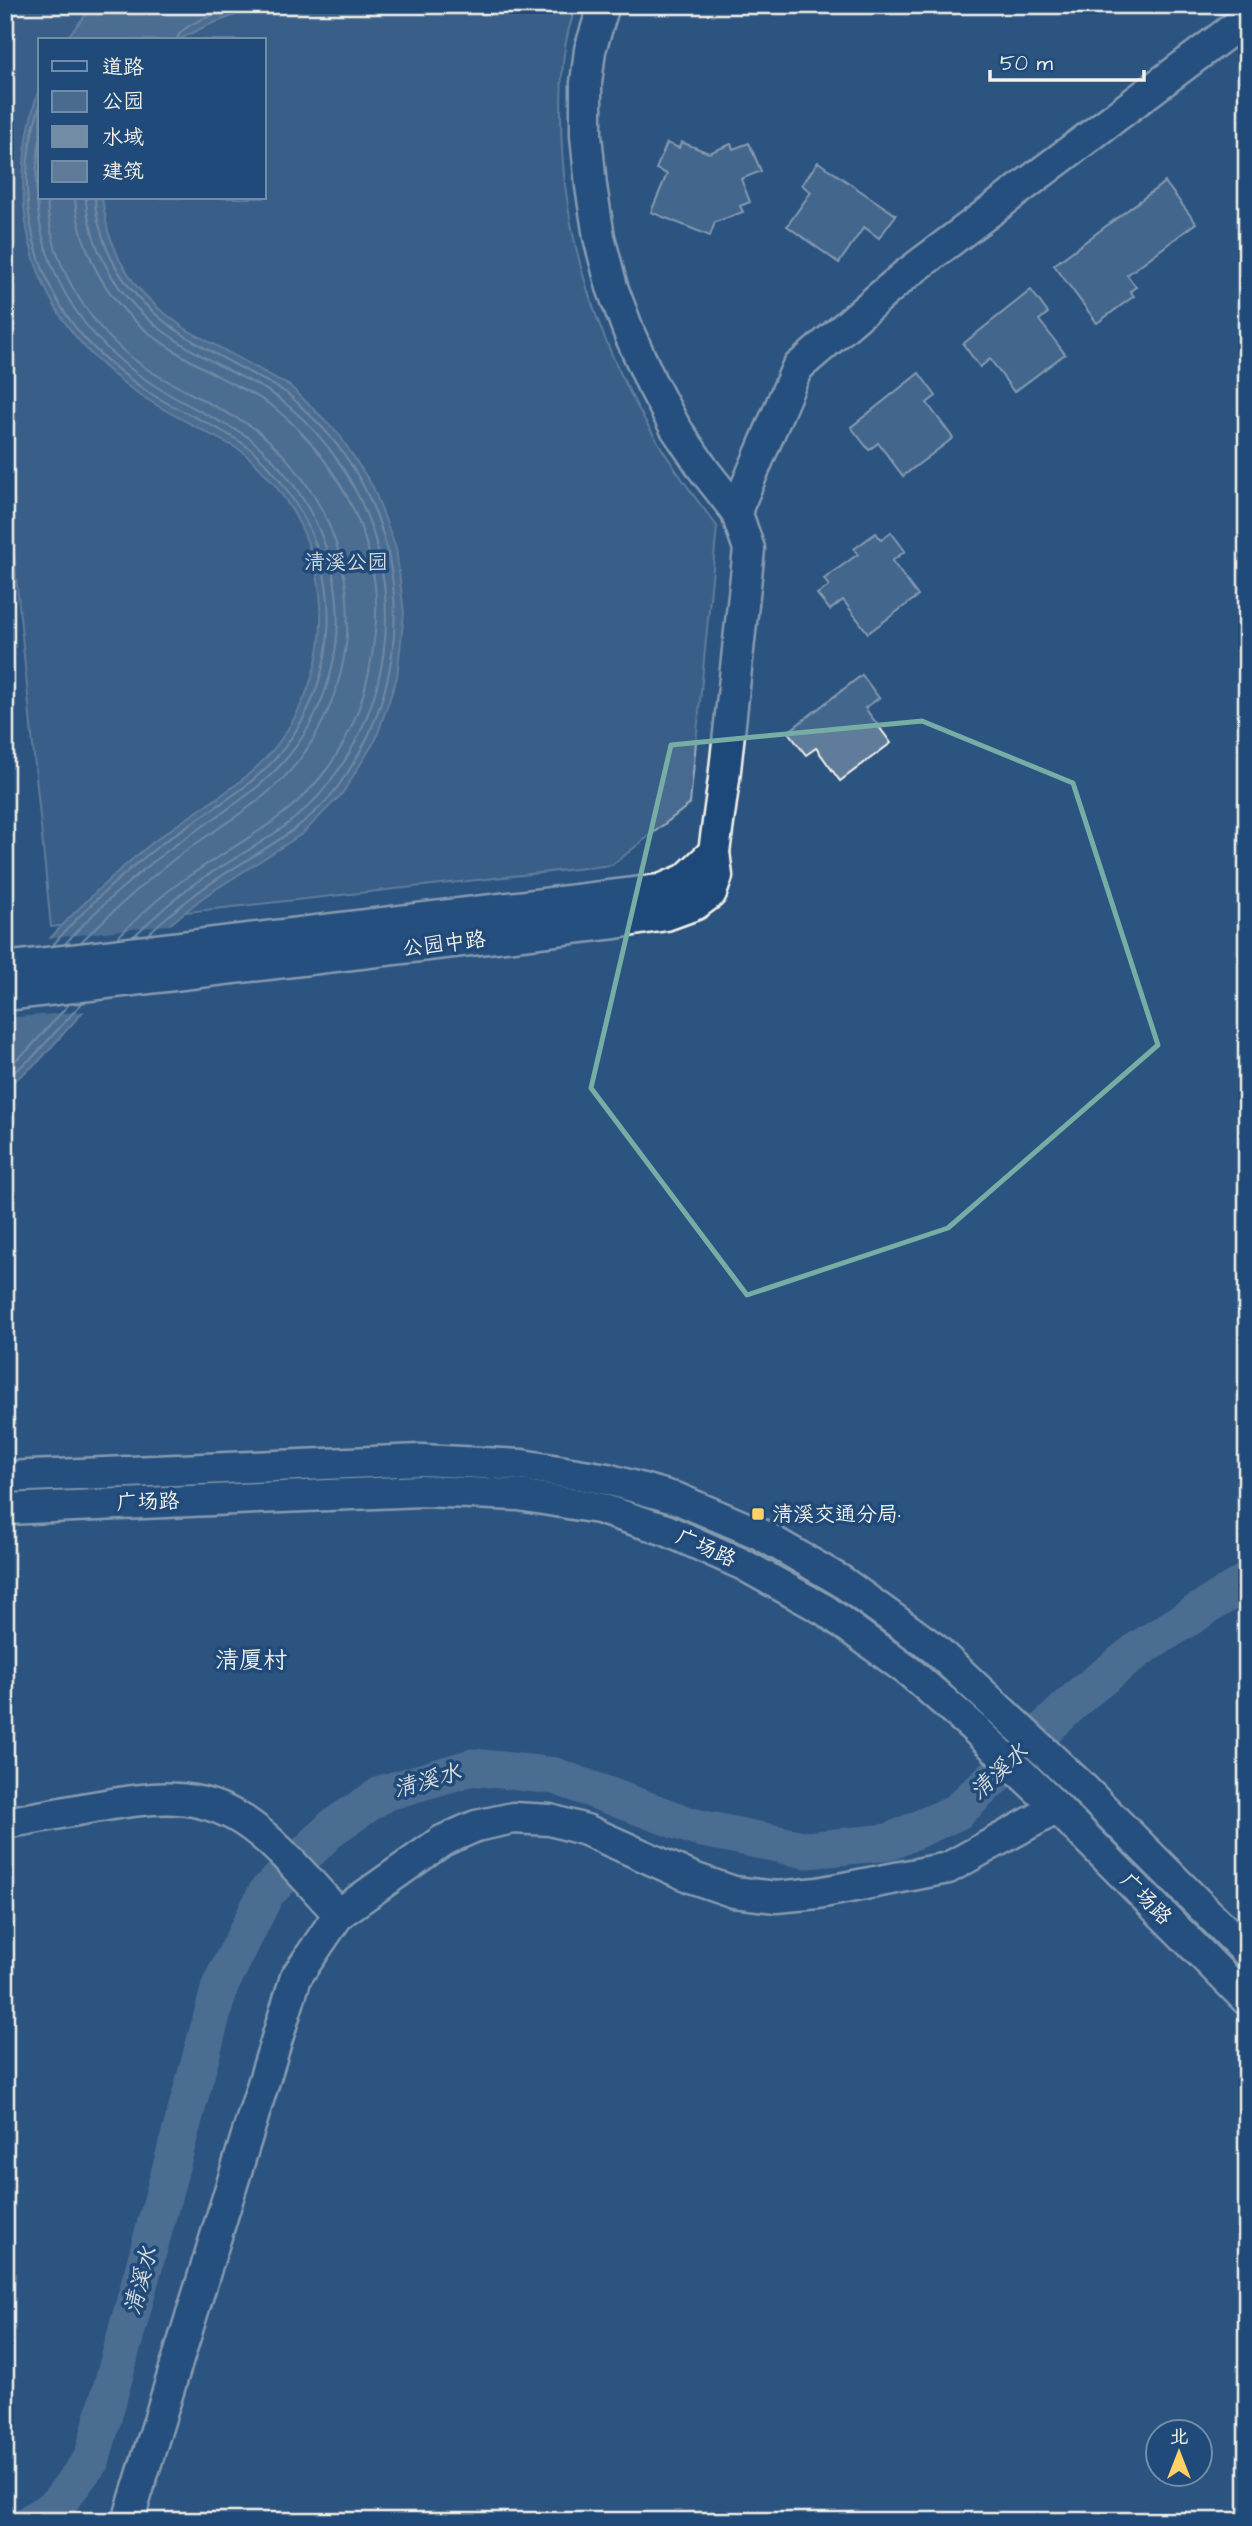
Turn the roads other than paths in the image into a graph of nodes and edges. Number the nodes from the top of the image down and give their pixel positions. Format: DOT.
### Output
graph roads {
  1 [pos="604,5"];
  2 [pos="1247,18"];
  3 [pos="736,510"];
  4 [pos="714,852"];
  5 [pos="5,968"];
  6 [pos="5,995"];
  7 [pos="5,1477"];
  8 [pos="5,1509"];
  9 [pos="1054,1806"];
  10 [pos="5,1823"];
  11 [pos="339,1914"];
  12 [pos="1247,1952"];
  13 [pos="1247,2000"];
  14 [pos="128,2521"];
  1 -- 3 [label="street"];
  2 -- 3 [label="street"];
  3 -- 4 [label="street, 公园中路"];
  4 -- 5 [label="street, 公园中路"];
  4 -- 6 [label="street, 公园中路"];
  7 -- 12 [label="street, 广场路"];
  8 -- 9 [label="street, 广场路"];
  9 -- 11 [label="street"];
  9 -- 13 [label="street, 广场路"];
  10 -- 11 [label="street"];
  11 -- 14 [label="street"];
}
